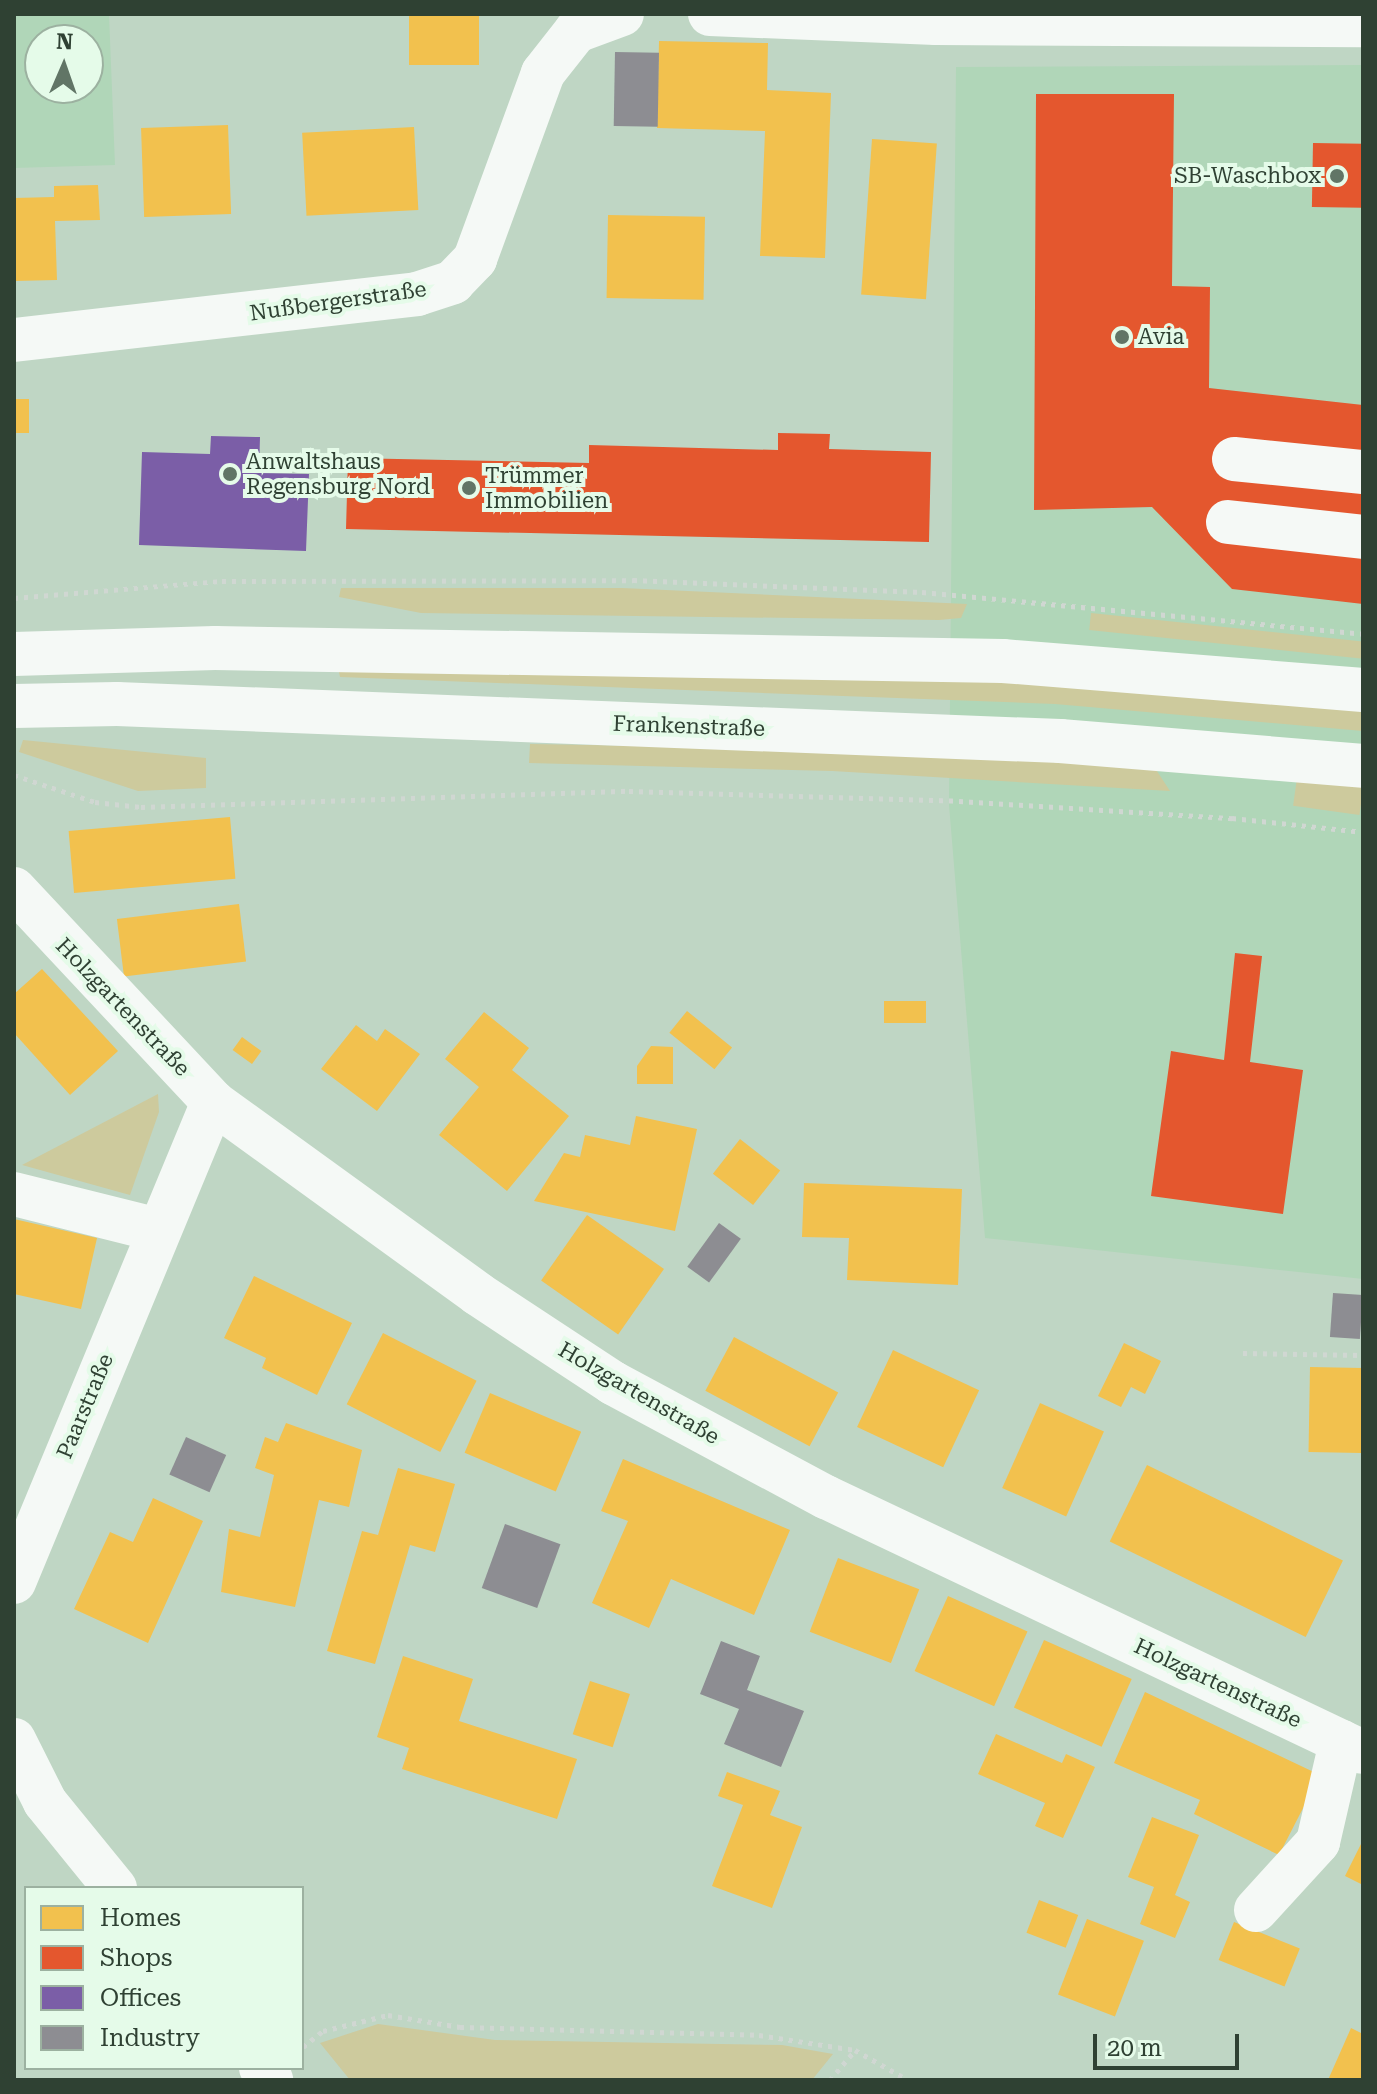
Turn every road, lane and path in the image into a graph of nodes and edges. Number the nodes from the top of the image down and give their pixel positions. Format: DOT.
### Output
graph roads {
  1 [pos="622,14"];
  2 [pos="710,14"];
  3 [pos="937,18"];
  4 [pos="569,22"];
  5 [pos="1363,25"];
  6 [pos="14,340"];
  7 [pos="1234,459"];
  8 [pos="1363,472"];
  9 [pos="1228,522"];
  10 [pos="1363,537"];
  11 [pos="14,598"];
  12 [pos="1363,634"];
  13 [pos="14,654"];
  14 [pos="1363,690"];
  15 [pos="14,706"];
  16 [pos="1363,766"];
  17 [pos="14,775"];
  18 [pos="1363,832"];
  19 [pos="14,889"];
  20 [pos="213,1102"];
  21 [pos="14,1194"];
  22 [pos="158,1230"];
  23 [pos="1243,1353"];
  24 [pos="1363,1355"];
  25 [pos="14,1582"];
  26 [pos="14,1740"];
  27 [pos="1352,1747"];
  28 [pos="113,1886"];
  29 [pos="1256,1910"];
  30 [pos="304,2045"];
  31 [pos="855,2050"];
  32 [pos="830,2080"];
  33 [pos="908,2080"];
  1 -- 4 [label="street"];
  2 -- 3 [label="street"];
  3 -- 5 [label="street"];
  4 -- 6 [label="street, Nußbergerstraße"];
  7 -- 8 [label="street"];
  9 -- 10 [label="street"];
  11 -- 12 [label="path"];
  13 -- 14 [label="street"];
  15 -- 16 [label="street, Frankenstraße"];
  17 -- 18 [label="path"];
  19 -- 20 [label="street, Holzgartenstraße"];
  20 -- 22 [label="street, Paarstraße"];
  20 -- 27 [label="street, Holzgartenstraße"];
  21 -- 22 [label="street"];
  22 -- 25 [label="street, Paarstraße"];
  23 -- 24 [label="path"];
  26 -- 28 [label="street"];
  27 -- 29 [label="street"];
  30 -- 31 [label="path"];
  31 -- 32 [label="path"];
  31 -- 33 [label="path"];
}
